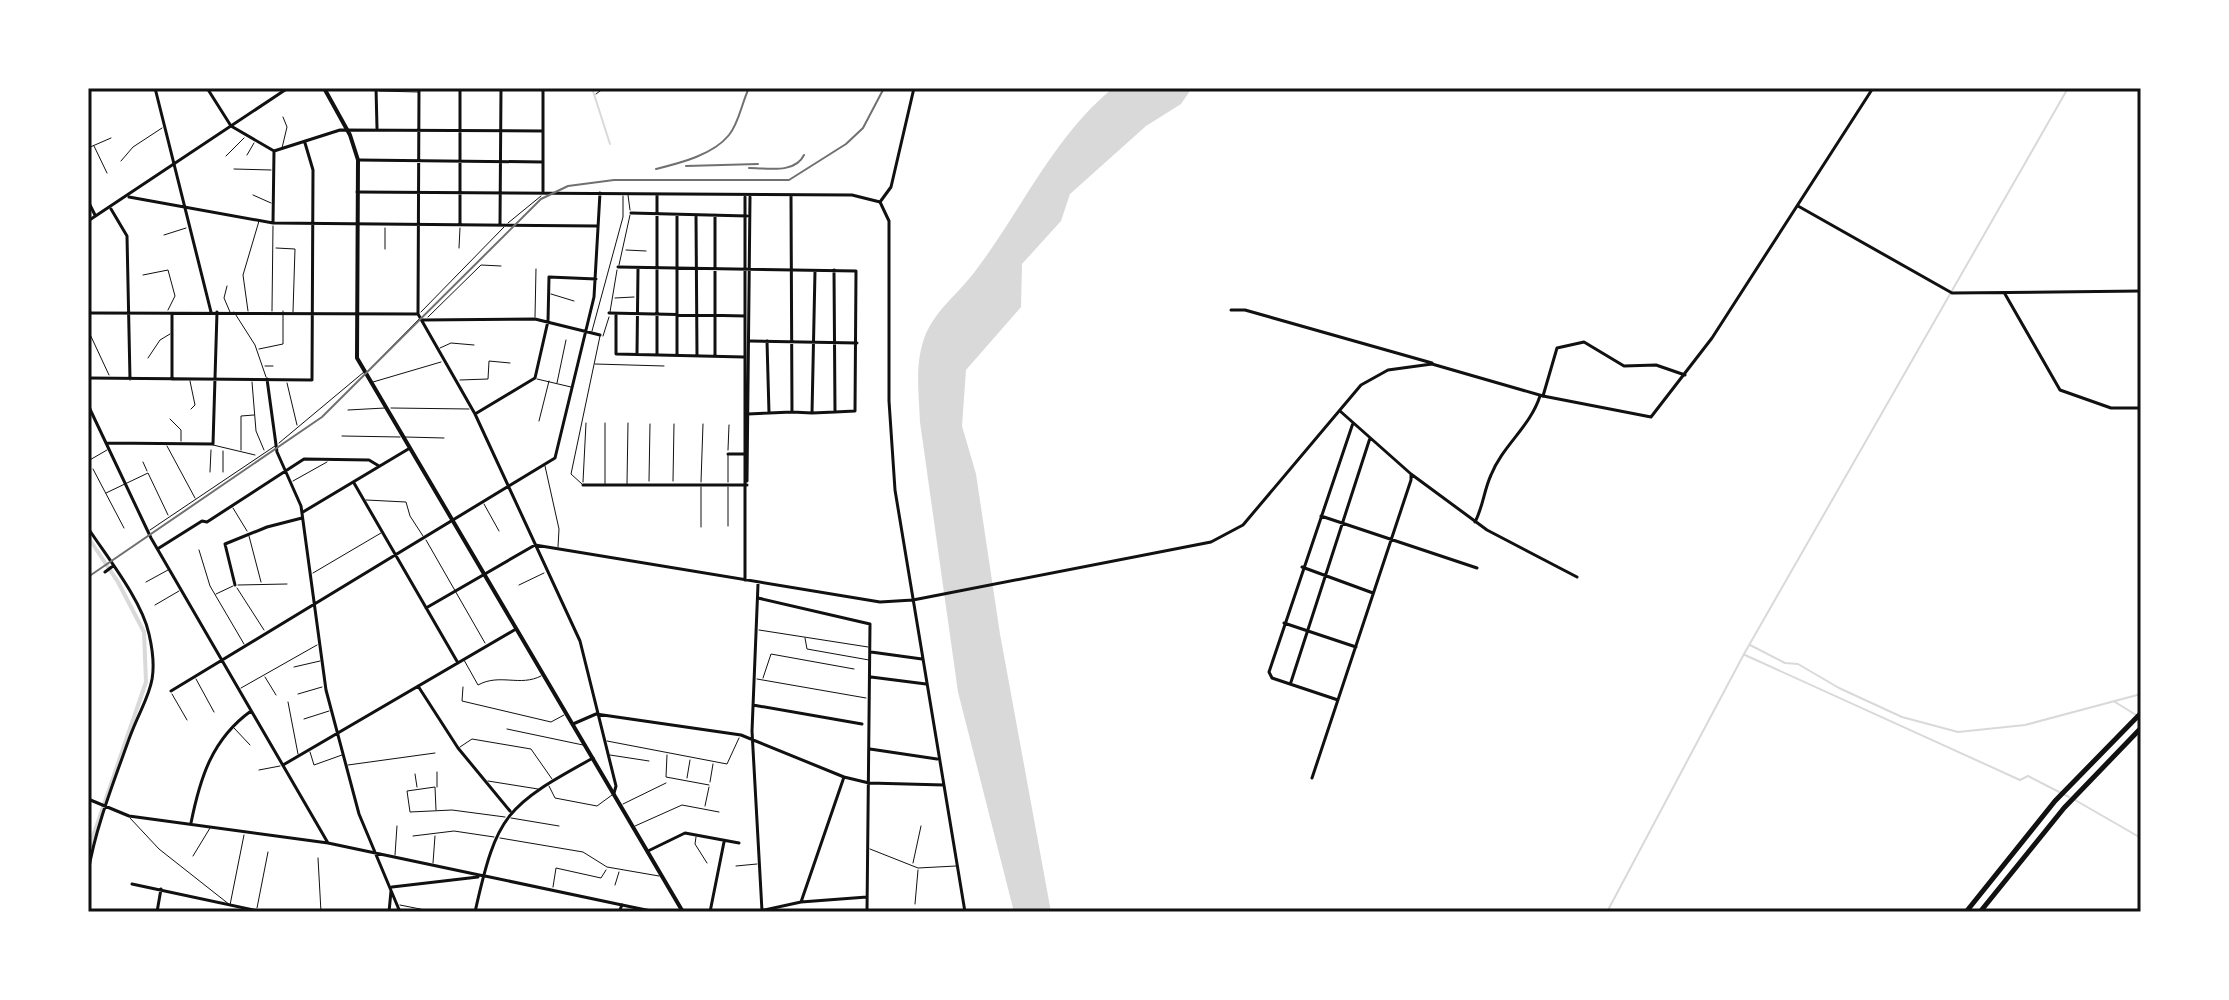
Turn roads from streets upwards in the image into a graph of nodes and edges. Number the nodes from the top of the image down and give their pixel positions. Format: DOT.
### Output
graph roads {
  1 [pos="155,88"];
  2 [pos="288,88"];
  3 [pos="324,88"];
  4 [pos="460,88"];
  5 [pos="501,88"];
  6 [pos="543,88"];
  7 [pos="914,88"];
  8 [pos="1873,88"];
  9 [pos="209,89"];
  10 [pos="376,90"];
  11 [pos="419,90"];
  12 [pos="231,126"];
  13 [pos="377,130"];
  14 [pos="459,130"];
  15 [pos="500,130"];
  16 [pos="347,131"];
  17 [pos="419,131"];
  18 [pos="543,131"];
  19 [pos="305,143"];
  20 [pos="274,151"];
  21 [pos="358,160"];
  22 [pos="418,160"];
  23 [pos="459,161"];
  24 [pos="500,162"];
  25 [pos="543,162"];
  26 [pos="174,165"];
  27 [pos="418,190"];
  28 [pos="459,191"];
  29 [pos="500,191"];
  30 [pos="544,191"];
  31 [pos="357,192"];
  32 [pos="600,193"];
  33 [pos="657,194"];
  34 [pos="791,195"];
  35 [pos="748,196"];
  36 [pos="129,197"];
  37 [pos="88,201"];
  38 [pos="880,202"];
  39 [pos="1798,206"];
  40 [pos="185,208"];
  41 [pos="111,209"];
  42 [pos="631,213"];
  43 [pos="657,214"];
  44 [pos="677,215"];
  45 [pos="696,215"];
  46 [pos="715,215"];
  47 [pos="747,216"];
  48 [pos="96,217"];
  49 [pos="88,221"];
  50 [pos="273,223"];
  51 [pos="313,225"];
  52 [pos="357,225"];
  53 [pos="460,225"];
  54 [pos="500,225"];
  55 [pos="419,226"];
  56 [pos="597,226"];
  57 [pos="618,267"];
  58 [pos="657,268"];
  59 [pos="676,268"];
  60 [pos="638,269"];
  61 [pos="696,269"];
  62 [pos="715,269"];
  63 [pos="834,270"];
  64 [pos="747,271"];
  65 [pos="791,271"];
  66 [pos="815,271"];
  67 [pos="596,279"];
  68 [pos="2141,291"];
  69 [pos="2005,294"];
  70 [pos="1231,310"];
  71 [pos="211,312"];
  72 [pos="217,312"];
  73 [pos="314,312"];
  74 [pos="88,313"];
  75 [pos="129,313"];
  76 [pos="170,313"];
  77 [pos="356,313"];
  78 [pos="609,313"];
  79 [pos="616,314"];
  80 [pos="637,315"];
  81 [pos="657,315"];
  82 [pos="677,315"];
  83 [pos="696,315"];
  84 [pos="715,315"];
  85 [pos="745,316"];
  86 [pos="422,318"];
  87 [pos="548,321"];
  88 [pos="586,329"];
  89 [pos="600,335"];
  90 [pos="767,341"];
  91 [pos="747,342"];
  92 [pos="792,342"];
  93 [pos="814,342"];
  94 [pos="836,343"];
  95 [pos="857,343"];
  96 [pos="637,354"];
  97 [pos="657,355"];
  98 [pos="677,355"];
  99 [pos="697,355"];
  100 [pos="715,355"];
  101 [pos="746,357"];
  102 [pos="1432,364"];
  103 [pos="1685,375"];
  104 [pos="88,378"];
  105 [pos="130,379"];
  106 [pos="172,379"];
  107 [pos="215,379"];
  108 [pos="267,379"];
  109 [pos="1541,396"];
  110 [pos="88,405"];
  111 [pos="2141,408"];
  112 [pos="1340,411"];
  113 [pos="792,412"];
  114 [pos="835,412"];
  115 [pos="769,413"];
  116 [pos="812,413"];
  117 [pos="475,414"];
  118 [pos="746,414"];
  119 [pos="1353,423"];
  120 [pos="1370,438"];
  121 [pos="106,443"];
  122 [pos="410,448"];
  123 [pos="728,454"];
  124 [pos="746,454"];
  125 [pos="379,466"];
  126 [pos="286,472"];
  127 [pos="1411,474"];
  128 [pos="354,483"];
  129 [pos="583,485"];
  130 [pos="747,485"];
  131 [pos="508,488"];
  132 [pos="302,515"];
  133 [pos="1320,515"];
  134 [pos="452,519"];
  135 [pos="1344,522"];
  136 [pos="1475,522"];
  137 [pos="88,528"];
  138 [pos="1391,539"];
  139 [pos="535,545"];
  140 [pos="158,549"];
  141 [pos="395,554"];
  142 [pos="113,566"];
  143 [pos="1302,567"];
  144 [pos="1477,568"];
  145 [pos="105,572"];
  146 [pos="484,574"];
  147 [pos="1326,575"];
  148 [pos="1577,577"];
  149 [pos="745,582"];
  150 [pos="758,584"];
  151 [pos="235,585"];
  152 [pos="1373,593"];
  153 [pos="758,598"];
  154 [pos="913,600"];
  155 [pos="314,604"];
  156 [pos="426,608"];
  157 [pos="1284,623"];
  158 [pos="516,629"];
  159 [pos="1308,631"];
  160 [pos="1356,647"];
  161 [pos="871,650"];
  162 [pos="922,659"];
  163 [pos="222,660"];
  164 [pos="458,663"];
  165 [pos="871,677"];
  166 [pos="927,684"];
  167 [pos="1290,684"];
  168 [pos="418,686"];
  169 [pos="171,691"];
  170 [pos="1338,700"];
  171 [pos="753,705"];
  172 [pos="251,711"];
  173 [pos="2141,713"];
  174 [pos="596,714"];
  175 [pos="572,724"];
  176 [pos="862,724"];
  177 [pos="2141,728"];
  178 [pos="337,734"];
  179 [pos="752,738"];
  180 [pos="870,749"];
  181 [pos="593,758"];
  182 [pos="939,760"];
  183 [pos="283,765"];
  184 [pos="844,777"];
  185 [pos="1312,778"];
  186 [pos="869,783"];
  187 [pos="944,785"];
  188 [pos="613,794"];
  189 [pos="89,799"];
  190 [pos="107,807"];
  191 [pos="510,811"];
  192 [pos="191,823"];
  193 [pos="725,841"];
  194 [pos="328,843"];
  195 [pos="739,843"];
  196 [pos="648,851"];
  197 [pos="376,853"];
  198 [pos="88,873"];
  199 [pos="484,876"];
  200 [pos="132,884"];
  201 [pos="392,887"];
  202 [pos="161,889"];
  203 [pos="867,897"];
  204 [pos="801,902"];
  205 [pos="622,905"];
  206 [pos="257,911"];
  207 [pos="762,911"];
  208 [pos="157,912"];
  209 [pos="263,912"];
  210 [pos="389,912"];
  211 [pos="400,912"];
  212 [pos="475,912"];
  213 [pos="619,912"];
  214 [pos="656,912"];
  215 [pos="683,912"];
  216 [pos="710,912"];
  217 [pos="755,912"];
  218 [pos="867,912"];
  219 [pos="965,912"];
  220 [pos="1966,912"];
  221 [pos="1980,912"];
  1 -- 26 [label="street"];
  2 -- 12 [label="street"];
  3 -- 16 [label="main road"];
  4 -- 14 [label="street"];
  5 -- 15 [label="street"];
  6 -- 18 [label="street"];
  7 -- 38 [label="street"];
  8 -- 39 [label="street"];
  9 -- 12 [label="street"];
  10 -- 13 [label="street"];
  11 -- 17 [label="street"];
  12 -- 20 [label="street"];
  12 -- 26 [label="street"];
  13 -- 16 [label="street"];
  13 -- 17 [label="street"];
  14 -- 15 [label="street"];
  14 -- 17 [label="street"];
  14 -- 23 [label="street"];
  15 -- 18 [label="street"];
  15 -- 24 [label="street"];
  16 -- 19 [label="street"];
  16 -- 21 [label="main road"];
  17 -- 22 [label="street"];
  18 -- 25 [label="street"];
  19 -- 20 [label="street"];
  19 -- 51 [label="street"];
  20 -- 50 [label="street"];
  21 -- 22 [label="street"];
  21 -- 31 [label="main road"];
  22 -- 23 [label="street"];
  22 -- 27 [label="street"];
  23 -- 24 [label="street"];
  23 -- 28 [label="street"];
  24 -- 25 [label="street"];
  24 -- 29 [label="street"];
  25 -- 30 [label="street"];
  26 -- 36 [label="street"];
  26 -- 40 [label="street"];
  27 -- 28 [label="street"];
  27 -- 31 [label="street"];
  27 -- 55 [label="street"];
  28 -- 29 [label="street"];
  28 -- 53 [label="street"];
  29 -- 30 [label="street"];
  29 -- 54 [label="street"];
  30 -- 32 [label="street"];
  31 -- 52 [label="main road"];
  32 -- 33 [label="street"];
  32 -- 56 [label="street"];
  33 -- 35 [label="street"];
  33 -- 43 [label="street"];
  34 -- 35 [label="street"];
  34 -- 38 [label="street"];
  34 -- 65 [label="street"];
  35 -- 47 [label="street"];
  36 -- 40 [label="street"];
  36 -- 41 [label="street"];
  37 -- 48 [label="street"];
  38 -- 154 [label="street"];
  39 -- 69 [label="street"];
  39 -- 103 [label="street"];
  40 -- 50 [label="street"];
  40 -- 71 [label="street"];
  41 -- 48 [label="street"];
  41 -- 75 [label="street"];
  42 -- 43 [label="street"];
  43 -- 44 [label="street"];
  43 -- 58 [label="street"];
  44 -- 45 [label="street"];
  44 -- 59 [label="street"];
  45 -- 46 [label="street"];
  45 -- 61 [label="street"];
  46 -- 47 [label="street"];
  46 -- 62 [label="street"];
  47 -- 64 [label="street"];
  48 -- 49 [label="street"];
  50 -- 51 [label="street"];
  51 -- 52 [label="street"];
  51 -- 73 [label="street"];
  52 -- 55 [label="street"];
  52 -- 77 [label="main road"];
  53 -- 54 [label="street"];
  53 -- 55 [label="street"];
  54 -- 56 [label="street"];
  55 -- 86 [label="street"];
  56 -- 67 [label="street"];
  57 -- 60 [label="street"];
  58 -- 59 [label="street"];
  58 -- 60 [label="street"];
  58 -- 81 [label="street"];
  59 -- 61 [label="street"];
  59 -- 82 [label="street"];
  60 -- 80 [label="street"];
  61 -- 62 [label="street"];
  61 -- 83 [label="street"];
  62 -- 64 [label="street"];
  62 -- 84 [label="street"];
  63 -- 66 [label="street"];
  63 -- 94 [label="street"];
  63 -- 95 [label="street"];
  64 -- 65 [label="street"];
  64 -- 85 [label="street"];
  64 -- 91 [label="street"];
  65 -- 66 [label="street"];
  65 -- 92 [label="street"];
  66 -- 93 [label="street"];
  67 -- 87 [label="street"];
  67 -- 88 [label="street"];
  68 -- 69 [label="street"];
  69 -- 111 [label="street"];
  70 -- 102 [label="street"];
  71 -- 72 [label="street"];
  71 -- 76 [label="street"];
  72 -- 73 [label="street"];
  72 -- 107 [label="street"];
  73 -- 77 [label="street"];
  73 -- 108 [label="street"];
  74 -- 75 [label="street"];
  75 -- 76 [label="street"];
  75 -- 105 [label="street"];
  76 -- 106 [label="street"];
  77 -- 86 [label="street"];
  77 -- 122 [label="main road"];
  78 -- 79 [label="street"];
  79 -- 80 [label="street"];
  79 -- 96 [label="street"];
  80 -- 81 [label="street"];
  80 -- 96 [label="street"];
  81 -- 82 [label="street"];
  81 -- 97 [label="street"];
  82 -- 83 [label="street"];
  82 -- 98 [label="street"];
  83 -- 84 [label="street"];
  83 -- 99 [label="street"];
  84 -- 85 [label="street"];
  84 -- 100 [label="street"];
  85 -- 91 [label="street"];
  86 -- 87 [label="street"];
  86 -- 117 [label="street"];
  87 -- 88 [label="street"];
  87 -- 117 [label="street"];
  88 -- 89 [label="street"];
  88 -- 131 [label="street"];
  90 -- 91 [label="street"];
  90 -- 92 [label="street"];
  90 -- 115 [label="street"];
  91 -- 101 [label="street"];
  91 -- 118 [label="street"];
  92 -- 93 [label="street"];
  92 -- 113 [label="street"];
  93 -- 94 [label="street"];
  93 -- 116 [label="street"];
  94 -- 95 [label="street"];
  94 -- 114 [label="street"];
  95 -- 114 [label="street"];
  96 -- 97 [label="street"];
  97 -- 98 [label="street"];
  98 -- 99 [label="street"];
  99 -- 100 [label="street"];
  100 -- 101 [label="street"];
  101 -- 118 [label="street"];
  102 -- 109 [label="street"];
  102 -- 112 [label="street"];
  103 -- 109 [label="street"];
  103 -- 109 [label="street"];
  104 -- 105 [label="street"];
  105 -- 106 [label="street"];
  106 -- 107 [label="street"];
  107 -- 108 [label="street"];
  107 -- 121 [label="street"];
  108 -- 126 [label="street"];
  109 -- 136 [label="street"];
  110 -- 121 [label="street"];
  112 -- 119 [label="street"];
  112 -- 154 [label="street"];
  113 -- 115 [label="street"];
  113 -- 116 [label="street"];
  114 -- 116 [label="street"];
  115 -- 118 [label="street"];
  117 -- 131 [label="street"];
  118 -- 124 [label="street"];
  119 -- 120 [label="street"];
  119 -- 133 [label="street"];
  120 -- 127 [label="street"];
  120 -- 135 [label="street"];
  121 -- 140 [label="street"];
  122 -- 125 [label="street"];
  122 -- 134 [label="main road"];
  123 -- 124 [label="street"];
  124 -- 130 [label="street"];
  125 -- 126 [label="street"];
  125 -- 128 [label="street"];
  126 -- 132 [label="street"];
  126 -- 140 [label="street"];
  127 -- 136 [label="street"];
  127 -- 138 [label="street"];
  128 -- 132 [label="street"];
  128 -- 141 [label="street"];
  129 -- 130 [label="street"];
  130 -- 149 [label="street"];
  131 -- 134 [label="street"];
  131 -- 139 [label="street"];
  132 -- 151 [label="street"];
  132 -- 155 [label="street"];
  133 -- 135 [label="street"];
  133 -- 143 [label="street"];
  134 -- 141 [label="street"];
  134 -- 146 [label="main road"];
  135 -- 138 [label="street"];
  135 -- 147 [label="street"];
  136 -- 148 [label="street"];
  137 -- 142 [label="street"];
  138 -- 144 [label="street"];
  138 -- 152 [label="street"];
  139 -- 146 [label="street"];
  139 -- 149 [label="street"];
  139 -- 174 [label="street"];
  140 -- 163 [label="street"];
  141 -- 155 [label="street"];
  141 -- 156 [label="street"];
  142 -- 145 [label="street"];
  142 -- 190 [label="street"];
  143 -- 147 [label="street"];
  143 -- 157 [label="street"];
  146 -- 156 [label="street"];
  146 -- 158 [label="main road"];
  147 -- 152 [label="street"];
  147 -- 159 [label="street"];
  149 -- 150 [label="street"];
  150 -- 153 [label="street"];
  150 -- 154 [label="street"];
  152 -- 160 [label="street"];
  153 -- 161 [label="street"];
  153 -- 171 [label="street"];
  154 -- 162 [label="street"];
  155 -- 163 [label="street"];
  155 -- 178 [label="street"];
  156 -- 164 [label="street"];
  157 -- 159 [label="street"];
  157 -- 167 [label="street"];
  158 -- 164 [label="street"];
  158 -- 175 [label="main road"];
  159 -- 160 [label="street"];
  159 -- 167 [label="street"];
  160 -- 170 [label="street"];
  161 -- 162 [label="street"];
  161 -- 165 [label="street"];
  162 -- 166 [label="street"];
  163 -- 169 [label="street"];
  163 -- 172 [label="street"];
  164 -- 168 [label="street"];
  165 -- 166 [label="street"];
  165 -- 180 [label="street"];
  166 -- 182 [label="street"];
  167 -- 170 [label="street"];
  168 -- 178 [label="street"];
  168 -- 191 [label="street"];
  170 -- 185 [label="street"];
  171 -- 176 [label="street"];
  171 -- 179 [label="street"];
  172 -- 183 [label="street"];
  172 -- 192 [label="street"];
  173 -- 220 [label="highway"];
  174 -- 175 [label="street"];
  174 -- 179 [label="street"];
  174 -- 188 [label="street"];
  175 -- 181 [label="main road"];
  177 -- 221 [label="highway"];
  178 -- 183 [label="street"];
  178 -- 197 [label="street"];
  179 -- 184 [label="street"];
  179 -- 207 [label="street"];
  180 -- 182 [label="street"];
  180 -- 186 [label="street"];
  181 -- 188 [label="main road"];
  181 -- 191 [label="street"];
  182 -- 187 [label="street"];
  183 -- 194 [label="street"];
  184 -- 186 [label="street"];
  184 -- 204 [label="street"];
  186 -- 187 [label="street"];
  186 -- 203 [label="street"];
  187 -- 219 [label="street"];
  188 -- 196 [label="main road"];
  189 -- 190 [label="street"];
  190 -- 192 [label="street"];
  190 -- 198 [label="street"];
  191 -- 199 [label="street"];
  192 -- 194 [label="street"];
  193 -- 195 [label="street"];
  193 -- 196 [label="street"];
  193 -- 216 [label="street"];
  194 -- 197 [label="street"];
  196 -- 215 [label="main road"];
  197 -- 199 [label="street"];
  197 -- 201 [label="street"];
  199 -- 201 [label="street"];
  199 -- 205 [label="street"];
  199 -- 212 [label="street"];
  200 -- 202 [label="street"];
  201 -- 210 [label="street"];
  201 -- 211 [label="street"];
  202 -- 206 [label="street"];
  202 -- 208 [label="street"];
  203 -- 204 [label="street"];
  203 -- 218 [label="street"];
  204 -- 207 [label="street"];
  205 -- 213 [label="street"];
  205 -- 214 [label="street"];
  206 -- 209 [label="street"];
  207 -- 217 [label="street"];
}
